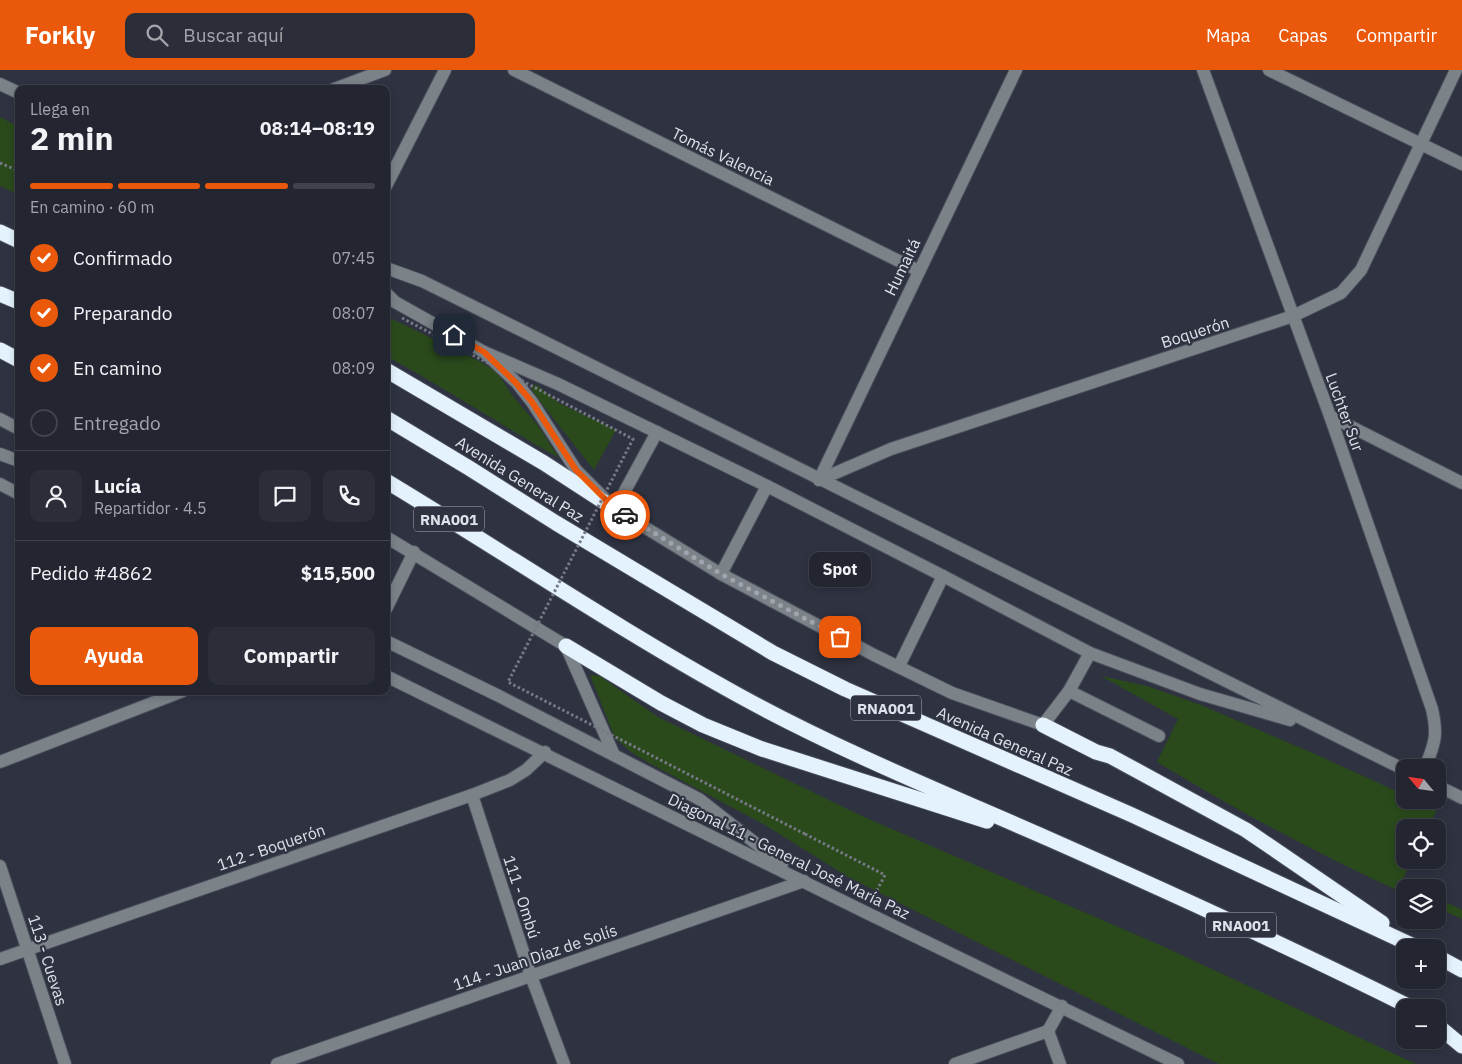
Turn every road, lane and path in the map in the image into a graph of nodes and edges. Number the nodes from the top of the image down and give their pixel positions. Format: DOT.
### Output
graph roads {
  1 [pos="385,70"];
  2 [pos="445,70"];
  3 [pos="514,70"];
  4 [pos="1016,70"];
  5 [pos="1203,70"];
  6 [pos="1269,70"];
  7 [pos="1456,70"];
  8 [pos="0,84"];
  9 [pos="345,85"];
  10 [pos="15,91"];
  11 [pos="1422,144"];
  12 [pos="0,163"];
  13 [pos="1462,164"];
  14 [pos="15,169"];
  15 [pos="390,178"];
  16 [pos="0,232"];
  17 [pos="15,238"];
  18 [pos="390,269"];
  19 [pos="918,271"];
  20 [pos="0,294"];
  21 [pos="390,298"];
  22 [pos="15,300"];
  23 [pos="1293,316"];
  24 [pos="402,318"];
  25 [pos="0,350"];
  26 [pos="484,352"];
  27 [pos="15,358"];
  28 [pos="390,372"];
  29 [pos="1330,416"];
  30 [pos="0,420"];
  31 [pos="390,420"];
  32 [pos="15,427"];
  33 [pos="657,432"];
  34 [pos="0,454"];
  35 [pos="15,460"];
  36 [pos="819,480"];
  37 [pos="1462,482"];
  38 [pos="390,483"];
  39 [pos="0,484"];
  40 [pos="766,486"];
  41 [pos="15,492"];
  42 [pos="615,509"];
  43 [pos="390,539"];
  44 [pos="414,552"];
  45 [pos="721,574"];
  46 [pos="943,576"];
  47 [pos="390,601"];
  48 [pos="390,643"];
  49 [pos="566,646"];
  50 [pos="1090,653"];
  51 [pos="900,666"];
  52 [pos="390,678"];
  53 [pos="1069,691"];
  54 [pos="173,695"];
  55 [pos="1043,725"];
  56 [pos="1321,729"];
  57 [pos="1159,736"];
  58 [pos="545,752"];
  59 [pos="614,754"];
  60 [pos="1429,759"];
  61 [pos="0,762"];
  62 [pos="1396,766"];
  63 [pos="1446,790"];
  64 [pos="472,795"];
  65 [pos="1462,798"];
  66 [pos="1068,847"];
  67 [pos="0,866"];
  68 [pos="804,881"];
  69 [pos="866,913"];
  70 [pos="1401,939"];
  71 [pos="1406,939"];
  72 [pos="28,949"];
  73 [pos="0,959"];
  74 [pos="1446,962"];
  75 [pos="1460,969"];
  76 [pos="532,976"];
  77 [pos="1396,1000"];
  78 [pos="1062,1006"];
  79 [pos="1446,1024"];
  80 [pos="1048,1031"];
  81 [pos="1462,1032"];
  82 [pos="1446,1033"];
  83 [pos="1462,1046"];
  84 [pos="65,1064"];
  85 [pos="278,1064"];
  86 [pos="564,1064"];
  87 [pos="955,1064"];
  88 [pos="1060,1064"];
  89 [pos="1178,1064"];
  1 -- 9 [label="street"];
  2 -- 15 [label="street"];
  3 -- 19 [label="street, Tomás Valencia"];
  4 -- 19 [label="street, Humaitá"];
  5 -- 23 [label="street, Luchter Sur"];
  6 -- 11 [label="street"];
  7 -- 11 [label="street, Boquerón"];
  8 -- 10 [label="street"];
  11 -- 13 [label="street"];
  11 -- 23 [label="street, Boquerón"];
  12 -- 14 [label="path"];
  16 -- 17 [label="highway"];
  18 -- 36 [label="street"];
  19 -- 36 [label="street, Humaitá"];
  20 -- 22 [label="highway"];
  21 -- 26 [label="street"];
  23 -- 29 [label="street, Luchter Sur"];
  23 -- 36 [label="street, Boquerón"];
  24 -- 69 [label="path, bridge"];
  25 -- 27 [label="highway"];
  26 -- 33 [label="street"];
  26 -- 42 [label="street"];
  28 -- 42 [label="highway"];
  29 -- 37 [label="street"];
  29 -- 60 [label="street, Luchter Sur"];
  30 -- 32 [label="street"];
  31 -- 70 [label="highway, Avenida General Paz / RNA001"];
  33 -- 40 [label="street"];
  33 -- 42 [label="street"];
  34 -- 35 [label="street"];
  36 -- 56 [label="street"];
  38 -- 66 [label="highway, RNA001"];
  39 -- 41 [label="street"];
  40 -- 45 [label="street"];
  40 -- 46 [label="street"];
  42 -- 45 [label="street"];
  43 -- 44 [label="street"];
  44 -- 47 [label="street"];
  44 -- 49 [label="street"];
  45 -- 51 [label="street"];
  46 -- 50 [label="street"];
  46 -- 51 [label="street"];
  48 -- 59 [label="street"];
  49 -- 59 [label="street"];
  49 -- 66 [label="highway"];
  50 -- 53 [label="street"];
  50 -- 56 [label="street"];
  51 -- 55 [label="street"];
  52 -- 58 [label="street, Diagonal 11 - General José María Paz"];
  53 -- 55 [label="street"];
  53 -- 57 [label="street"];
  54 -- 61 [label="street"];
  55 -- 71 [label="highway"];
  56 -- 62 [label="street"];
  58 -- 64 [label="street, 112 - Boquerón"];
  58 -- 68 [label="street, Diagonal 11 - General José María Paz"];
  59 -- 68 [label="street"];
  63 -- 65 [label="street"];
  64 -- 72 [label="street, 112 - Boquerón"];
  64 -- 76 [label="street, 111 - Ombú"];
  66 -- 77 [label="highway, RNA001"];
  67 -- 72 [label="street, 113 - Cuevas"];
  68 -- 69 [label="street, Diagonal 11 - General José María Paz"];
  68 -- 76 [label="street, 114 - Juan Díaz de Solís"];
  69 -- 78 [label="street, Diagonal 11 - General José María Paz"];
  72 -- 73 [label="street, 112 - Boquerón"];
  72 -- 84 [label="street, 113 - Cuevas"];
  74 -- 75 [label="highway"];
  76 -- 85 [label="street, 114 - Juan Díaz de Solís"];
  76 -- 86 [label="street, 111 - Ombú"];
  78 -- 80 [label="street"];
  78 -- 89 [label="street, Diagonal 11 - General José María Paz"];
  79 -- 81 [label="highway"];
  80 -- 87 [label="street"];
  80 -- 88 [label="street"];
  82 -- 83 [label="highway"];
}
